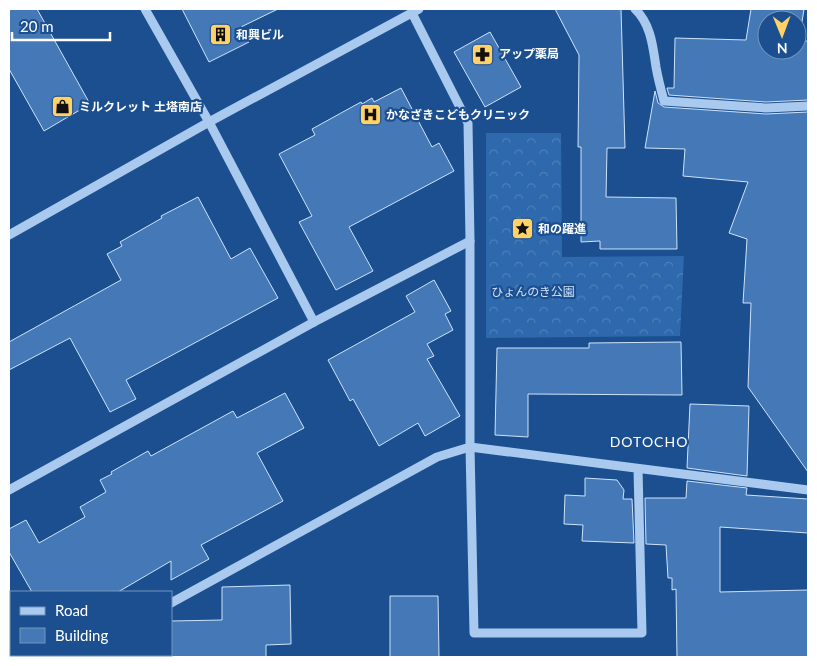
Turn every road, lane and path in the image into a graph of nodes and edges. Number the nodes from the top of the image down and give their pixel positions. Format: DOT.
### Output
graph roads {
  1 [pos="145,9"];
  2 [pos="635,9"];
  3 [pos="415,11"];
  4 [pos="808,106"];
  5 [pos="209,122"];
  6 [pos="9,235"];
  7 [pos="470,241"];
  8 [pos="314,322"];
  9 [pos="470,447"];
  10 [pos="638,469"];
  11 [pos="9,490"];
  12 [pos="808,490"];
  13 [pos="172,602"];
  1 -- 5 [label="street"];
  2 -- 4 [label="street"];
  3 -- 5 [label="street"];
  3 -- 7 [label="street"];
  5 -- 6 [label="street"];
  5 -- 8 [label="street"];
  7 -- 8 [label="street"];
  7 -- 9 [label="street"];
  8 -- 11 [label="street"];
  9 -- 10 [label="street"];
  9 -- 10 [label="street"];
  9 -- 13 [label="street"];
  10 -- 12 [label="street"];
}
